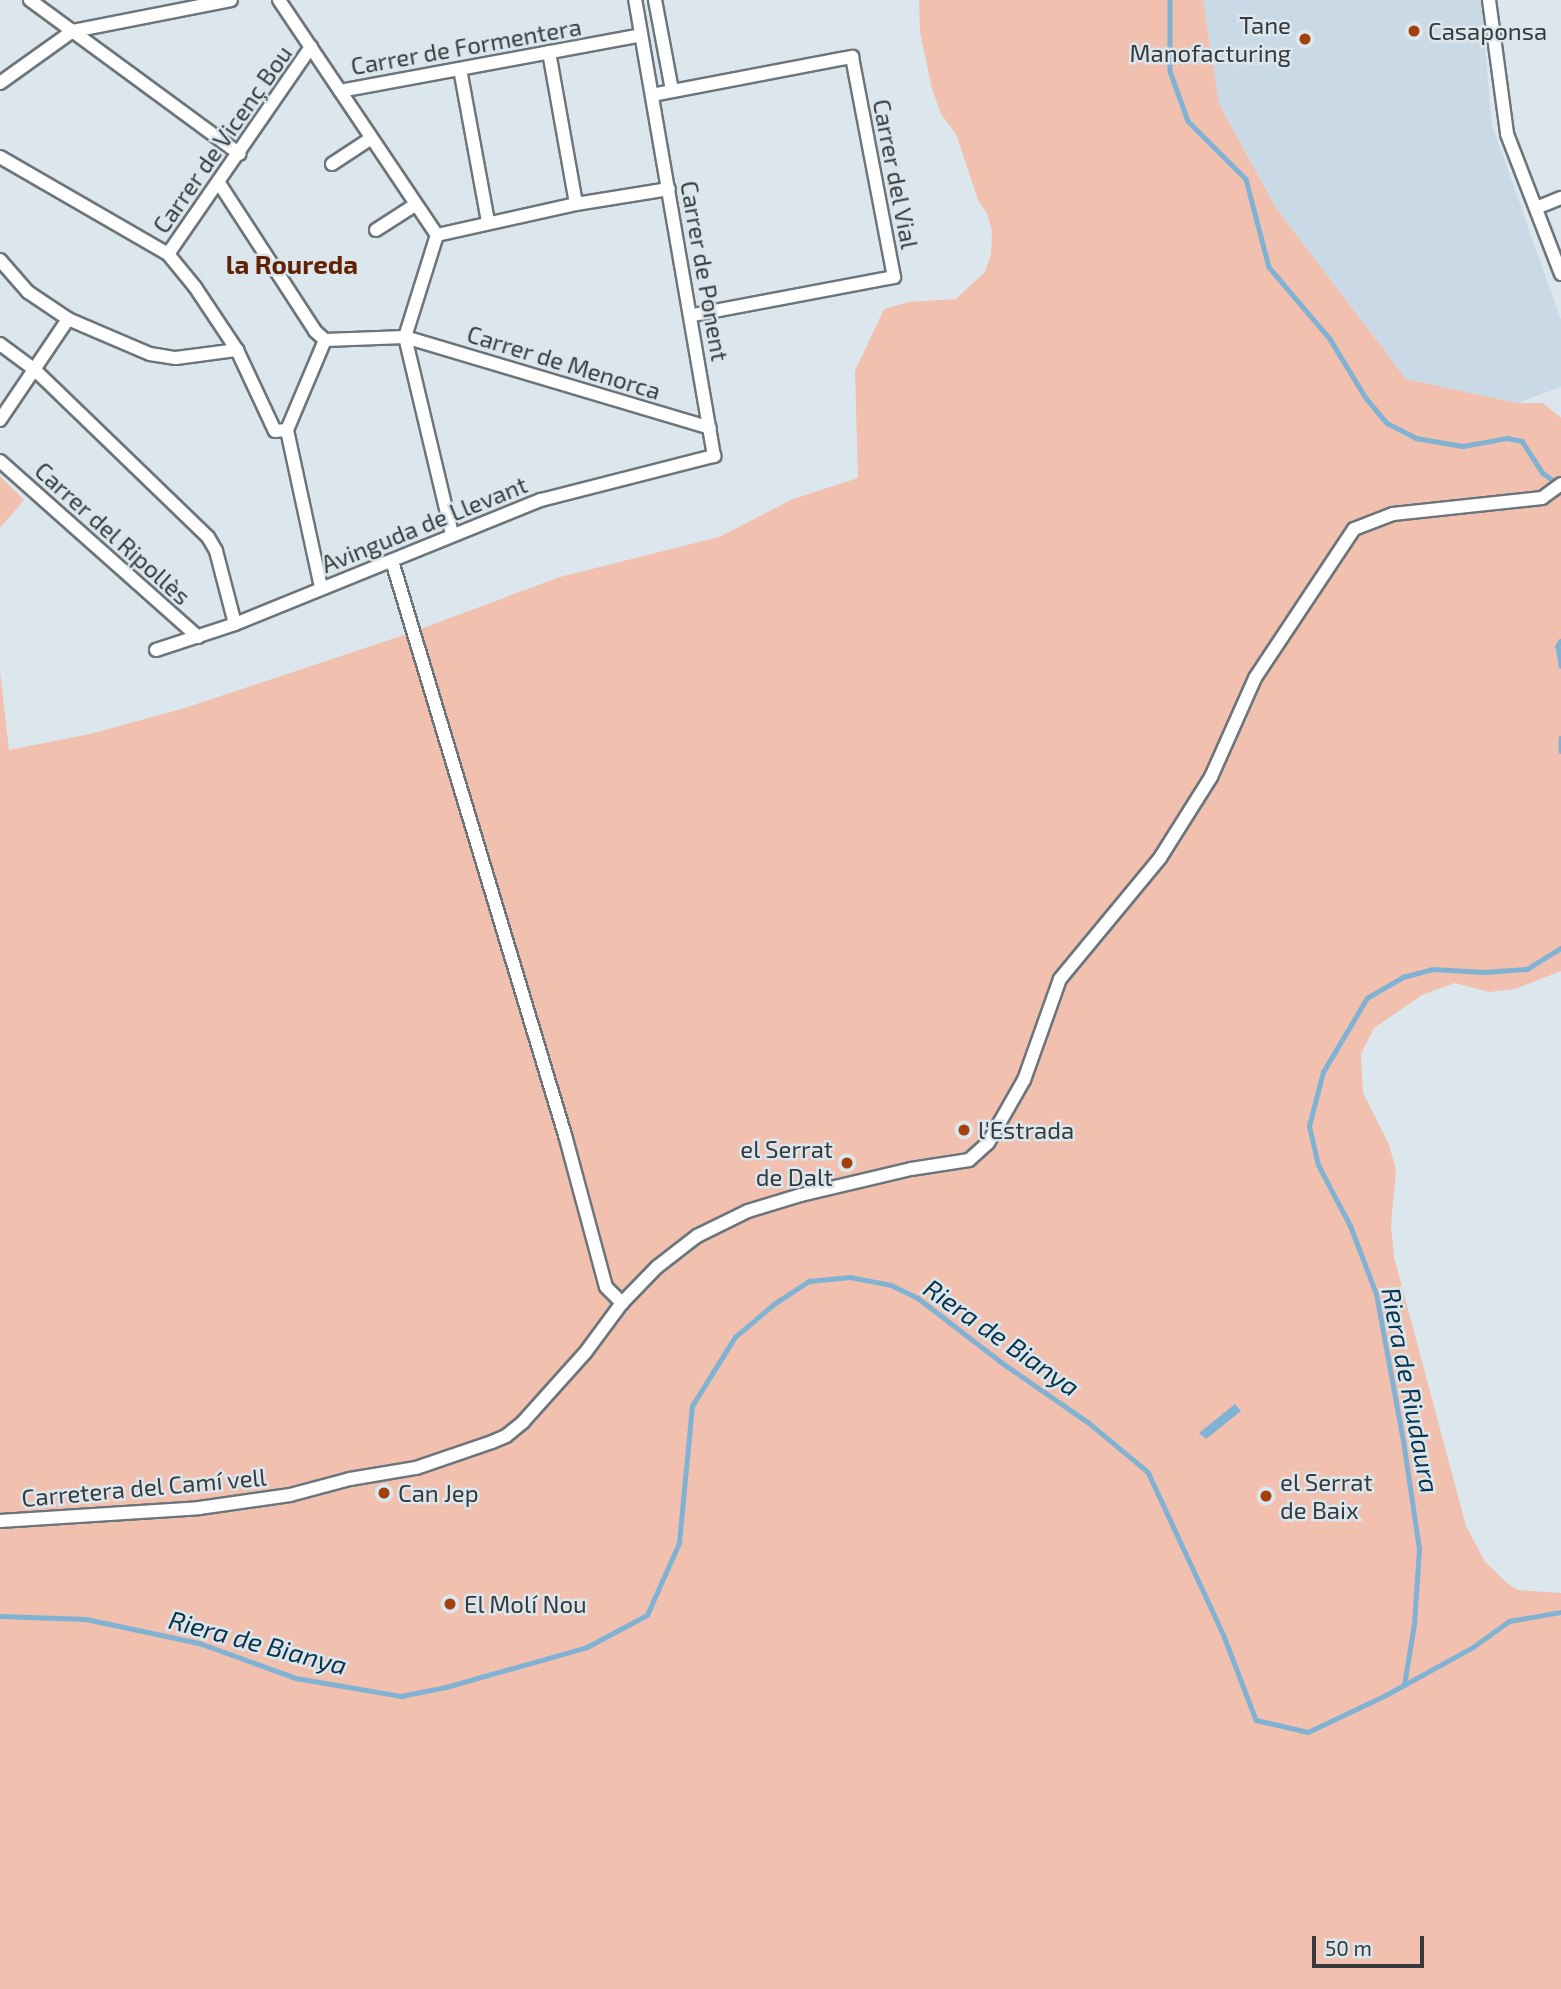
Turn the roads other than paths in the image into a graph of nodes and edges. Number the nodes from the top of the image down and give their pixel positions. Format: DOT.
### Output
graph roads {
  1 [pos="30,0"];
  2 [pos="231,0"];
  3 [pos="279,0"];
  4 [pos="635,0"];
  5 [pos="655,0"];
  6 [pos="1489,0"];
  7 [pos="73,31"];
  8 [pos="641,35"];
  9 [pos="311,47"];
  10 [pos="549,52"];
  11 [pos="460,69"];
  12 [pos="0,83"];
  13 [pos="672,90"];
  14 [pos="340,91"];
  15 [pos="652,95"];
  16 [pos="370,139"];
  17 [pos="240,154"];
  18 [pos="0,157"];
  19 [pos="332,164"];
  20 [pos="219,183"];
  21 [pos="670,188"];
  22 [pos="1561,198"];
  23 [pos="576,204"];
  24 [pos="415,205"];
  25 [pos="1536,208"];
  26 [pos="488,222"];
  27 [pos="376,230"];
  28 [pos="437,235"];
  29 [pos="168,254"];
  30 [pos="0,260"];
  31 [pos="1561,274"];
  32 [pos="692,314"];
  33 [pos="68,319"];
  34 [pos="405,337"];
  35 [pos="325,340"];
  36 [pos="0,344"];
  37 [pos="237,350"];
  38 [pos="34,370"];
  39 [pos="0,420"];
  40 [pos="710,428"];
  41 [pos="286,430"];
  42 [pos="714,456"];
  43 [pos="0,461"];
  44 [pos="1561,484"];
  45 [pos="452,534"];
  46 [pos="392,561"];
  47 [pos="321,587"];
  48 [pos="235,624"];
  49 [pos="198,636"];
  50 [pos="156,649"];
  51 [pos="622,1303"];
  52 [pos="0,1521"];
  1 -- 7 [label="street"];
  2 -- 7 [label="street"];
  3 -- 9 [label="street"];
  4 -- 8 [label="street, Carrer de Ponent"];
  5 -- 13 [label="street"];
  6 -- 25 [label="street"];
  7 -- 12 [label="street"];
  7 -- 17 [label="street"];
  8 -- 10 [label="street, Carrer de Formentera"];
  8 -- 15 [label="street, Carrer de Ponent"];
  9 -- 14 [label="street"];
  9 -- 17 [label="street, Carrer de Vicenç Bou"];
  10 -- 11 [label="street, Carrer de Formentera"];
  10 -- 23 [label="street"];
  11 -- 14 [label="street, Carrer de Formentera"];
  11 -- 26 [label="street"];
  13 -- 15 [label="street"];
  13 -- 32 [label="street, Carrer del Vial"];
  14 -- 16 [label="street"];
  15 -- 21 [label="street, Carrer de Ponent"];
  16 -- 19 [label="street"];
  16 -- 24 [label="street"];
  17 -- 20 [label="street, Carrer de Vicenç Bou"];
  18 -- 29 [label="street"];
  20 -- 29 [label="street, Carrer de Vicenç Bou"];
  20 -- 35 [label="street"];
  21 -- 23 [label="street"];
  21 -- 32 [label="street, Carrer de Ponent"];
  22 -- 25 [label="street"];
  23 -- 26 [label="street"];
  24 -- 27 [label="street"];
  24 -- 28 [label="street"];
  25 -- 31 [label="street"];
  26 -- 28 [label="street"];
  28 -- 34 [label="street"];
  29 -- 37 [label="street"];
  30 -- 33 [label="street"];
  32 -- 40 [label="street, Carrer de Ponent"];
  33 -- 37 [label="street"];
  33 -- 38 [label="street"];
  34 -- 35 [label="street, Carrer de Menorca"];
  34 -- 40 [label="street, Carrer de Menorca"];
  34 -- 45 [label="street"];
  35 -- 41 [label="street"];
  36 -- 38 [label="street"];
  37 -- 41 [label="street"];
  38 -- 39 [label="street"];
  38 -- 48 [label="street"];
  40 -- 42 [label="street, Carrer de Ponent"];
  41 -- 47 [label="street"];
  42 -- 45 [label="street, Avinguda de Llevant"];
  43 -- 49 [label="street, Carrer del Ripollès"];
  44 -- 51 [label="street, Carretera del Camí vell"];
  45 -- 46 [label="street, Avinguda de Llevant"];
  46 -- 47 [label="street, Avinguda de Llevant"];
  46 -- 51 [label="street"];
  47 -- 48 [label="street, Avinguda de Llevant"];
  48 -- 49 [label="street, Avinguda de Llevant"];
  49 -- 50 [label="street, Avinguda de Llevant"];
  51 -- 52 [label="street, Carretera del Camí vell"];
}
